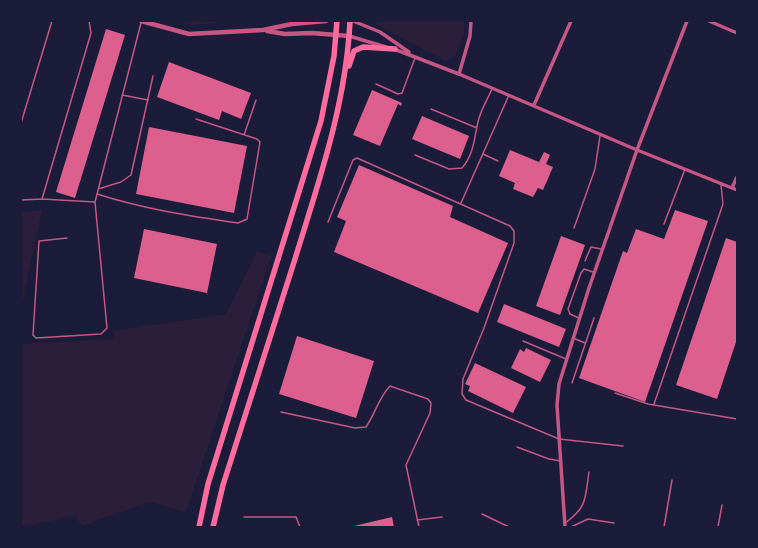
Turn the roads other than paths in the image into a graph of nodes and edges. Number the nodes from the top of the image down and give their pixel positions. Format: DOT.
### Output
graph roads {
  1 [pos="52,21"];
  2 [pos="88,21"];
  3 [pos="141,21"];
  4 [pos="326,21"];
  5 [pos="337,21"];
  6 [pos="350,21"];
  7 [pos="353,21"];
  8 [pos="471,21"];
  9 [pos="571,21"];
  10 [pos="687,21"];
  11 [pos="709,21"];
  12 [pos="263,30"];
  13 [pos="737,33"];
  14 [pos="336,35"];
  15 [pos="349,36"];
  16 [pos="396,49"];
  17 [pos="411,54"];
  18 [pos="416,56"];
  19 [pos="459,74"];
  20 [pos="153,76"];
  21 [pos="376,84"];
  22 [pos="492,88"];
  23 [pos="122,95"];
  24 [pos="509,95"];
  25 [pos="341,98"];
  26 [pos="148,100"];
  27 [pos="256,100"];
  28 [pos="534,106"];
  29 [pos="431,109"];
  30 [pos="196,119"];
  31 [pos="21,123"];
  32 [pos="478,128"];
  33 [pos="600,134"];
  34 [pos="244,135"];
  35 [pos="637,150"];
  36 [pos="483,154"];
  37 [pos="415,155"];
  38 [pos="498,161"];
  39 [pos="685,169"];
  40 [pos="737,177"];
  41 [pos="721,184"];
  42 [pos="732,188"];
  43 [pos="98,189"];
  44 [pos="737,190"];
  45 [pos="97,194"];
  46 [pos="42,199"];
  47 [pos="21,200"];
  48 [pos="95,202"];
  49 [pos="461,203"];
  50 [pos="328,222"];
  51 [pos="664,224"];
  52 [pos="574,228"];
  53 [pos="67,238"];
  54 [pos="603,250"];
  55 [pos="585,260"];
  56 [pos="595,272"];
  57 [pos="580,318"];
  58 [pos="594,318"];
  59 [pos="573,338"];
  60 [pos="522,341"];
  61 [pos="586,343"];
  62 [pos="566,359"];
  63 [pos="572,383"];
  64 [pos="615,393"];
  65 [pos="654,404"];
  66 [pos="281,412"];
  67 [pos="737,419"];
  68 [pos="559,439"];
  69 [pos="623,446"];
  70 [pos="517,447"];
  71 [pos="561,461"];
  72 [pos="589,472"];
  73 [pos="672,480"];
  74 [pos="722,505"];
  75 [pos="482,514"];
  76 [pos="244,517"];
  77 [pos="442,517"];
  78 [pos="417,520"];
  79 [pos="614,524"];
  80 [pos="565,525"];
  81 [pos="199,527"];
  82 [pos="213,527"];
  83 [pos="300,527"];
  84 [pos="419,527"];
  85 [pos="509,527"];
  86 [pos="571,527"];
  87 [pos="664,527"];
  88 [pos="718,527"];
  1 -- 31 [label="lane"];
  2 -- 46 [label="lane"];
  3 -- 12 [label="street"];
  3 -- 23 [label="lane"];
  4 -- 12 [label="street"];
  5 -- 14 [label="main road"];
  6 -- 15 [label="main road"];
  7 -- 17 [label="street"];
  8 -- 19 [label="street"];
  9 -- 28 [label="street"];
  10 -- 35 [label="street"];
  11 -- 13 [label="street"];
  12 -- 14 [label="street"];
  14 -- 15 [label="street"];
  14 -- 81 [label="main road"];
  15 -- 16 [label="street"];
  15 -- 25 [label="main road"];
  16 -- 17 [label="street"];
  16 -- 25 [label="main road"];
  17 -- 18 [label="street"];
  18 -- 19 [label="street"];
  18 -- 21 [label="lane"];
  19 -- 22 [label="street"];
  20 -- 26 [label="lane"];
  22 -- 24 [label="street"];
  22 -- 32 [label="lane"];
  23 -- 26 [label="lane"];
  23 -- 43 [label="lane"];
  24 -- 28 [label="street"];
  24 -- 36 [label="lane"];
  25 -- 82 [label="main road"];
  26 -- 43 [label="lane"];
  27 -- 34 [label="lane"];
  28 -- 33 [label="street"];
  29 -- 32 [label="lane"];
  30 -- 34 [label="lane"];
  32 -- 37 [label="lane"];
  33 -- 35 [label="street"];
  33 -- 52 [label="lane"];
  34 -- 45 [label="lane"];
  35 -- 39 [label="street"];
  35 -- 54 [label="street"];
  36 -- 38 [label="lane"];
  36 -- 49 [label="lane"];
  39 -- 41 [label="street"];
  39 -- 51 [label="lane"];
  40 -- 42 [label="street"];
  41 -- 42 [label="street"];
  41 -- 65 [label="lane"];
  42 -- 44 [label="street"];
  43 -- 45 [label="lane"];
  45 -- 48 [label="lane"];
  46 -- 47 [label="lane"];
  46 -- 48 [label="lane"];
  48 -- 53 [label="lane"];
  49 -- 50 [label="lane"];
  49 -- 68 [label="lane"];
  54 -- 55 [label="lane"];
  54 -- 56 [label="street"];
  56 -- 57 [label="street"];
  56 -- 57 [label="lane"];
  57 -- 59 [label="street"];
  58 -- 61 [label="lane"];
  59 -- 61 [label="lane"];
  59 -- 62 [label="street"];
  60 -- 62 [label="lane"];
  61 -- 63 [label="lane"];
  62 -- 68 [label="street"];
  64 -- 65 [label="lane"];
  65 -- 67 [label="lane"];
  66 -- 78 [label="lane"];
  68 -- 69 [label="lane"];
  68 -- 71 [label="street"];
  70 -- 71 [label="lane"];
  71 -- 80 [label="street"];
  72 -- 80 [label="lane"];
  73 -- 87 [label="lane"];
  74 -- 88 [label="lane"];
  75 -- 85 [label="lane"];
  76 -- 83 [label="lane"];
  77 -- 78 [label="lane"];
  78 -- 84 [label="lane"];
  79 -- 86 [label="lane"];
}
